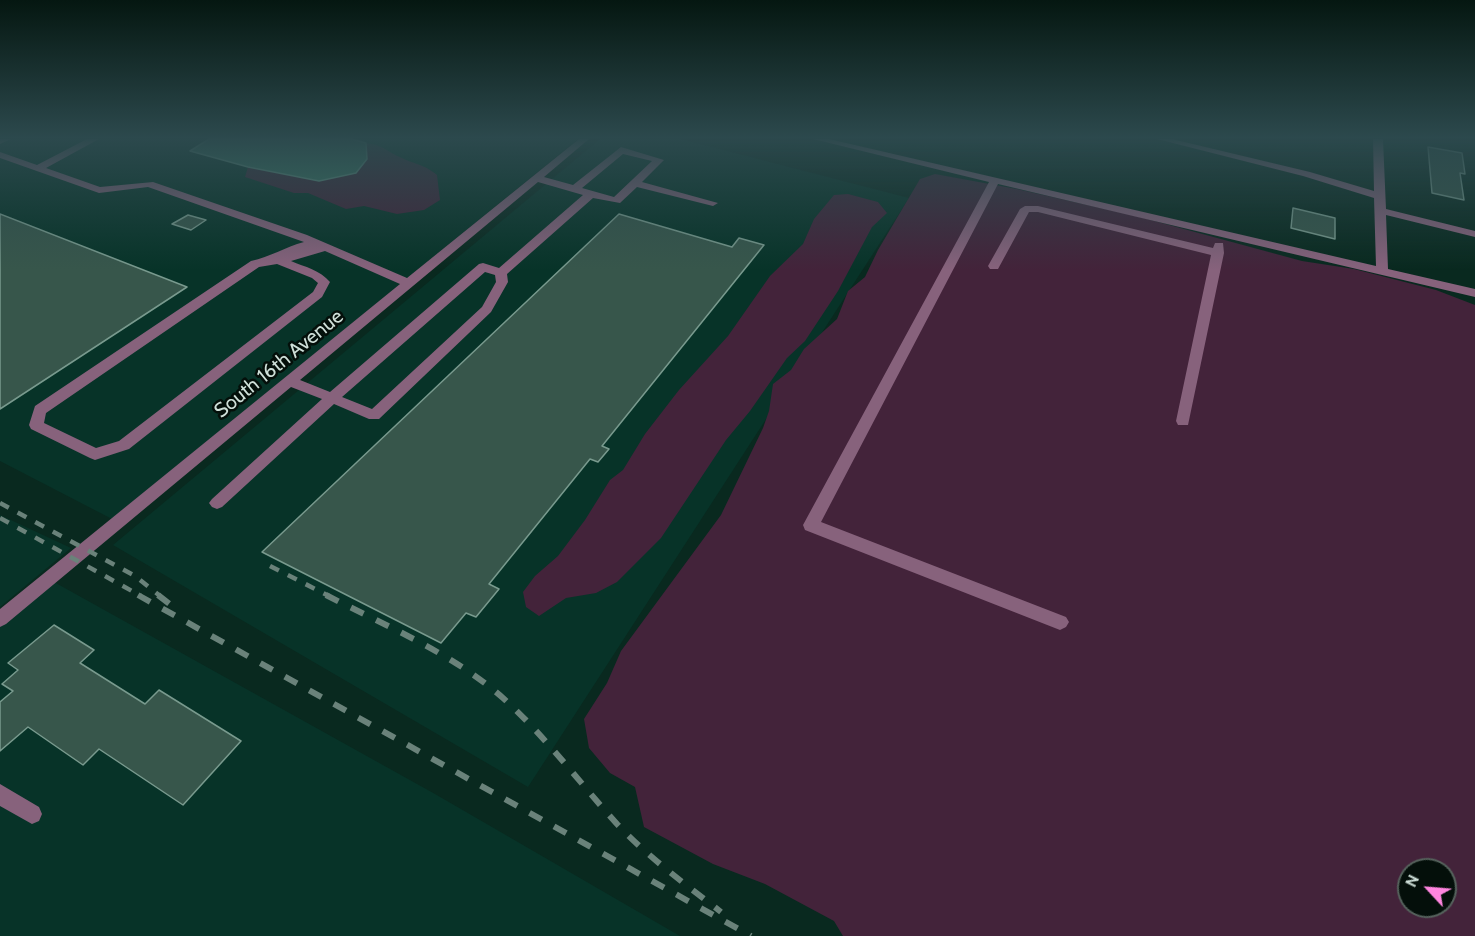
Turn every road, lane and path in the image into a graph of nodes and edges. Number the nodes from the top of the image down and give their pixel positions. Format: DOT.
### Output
graph roads {
  1 [pos="79,183"];
  2 [pos="530,183"];
  3 [pos="553,183"];
  4 [pos="582,183"];
  5 [pos="635,183"];
  6 [pos="993,183"];
  7 [pos="1006,183"];
  8 [pos="1335,183"];
  9 [pos="1380,183"];
  10 [pos="575,189"];
  11 [pos="591,194"];
  12 [pos="1380,196"];
  13 [pos="713,203"];
  14 [pos="1381,211"];
  15 [pos="1222,233"];
  16 [pos="1475,234"];
  17 [pos="321,245"];
  18 [pos="1218,253"];
  19 [pos="274,261"];
  20 [pos="994,266"];
  21 [pos="1382,271"];
  22 [pos="501,273"];
  23 [pos="408,283"];
  24 [pos="1475,293"];
  25 [pos="289,381"];
  26 [pos="332,398"];
  27 [pos="1183,421"];
  28 [pos="217,502"];
  29 [pos="0,619"];
  30 [pos="1060,622"];
  31 [pos="0,794"];
  32 [pos="32,814"];
  1 -- 17 [label="street"];
  2 -- 23 [label="street, South 16th Avenue"];
  3 -- 10 [label="street"];
  4 -- 10 [label="street"];
  5 -- 11 [label="street"];
  5 -- 13 [label="street"];
  6 -- 30 [label="street"];
  7 -- 15 [label="street"];
  8 -- 12 [label="street"];
  9 -- 12 [label="street"];
  10 -- 11 [label="street"];
  11 -- 22 [label="street"];
  12 -- 14 [label="street"];
  14 -- 16 [label="street"];
  14 -- 21 [label="street"];
  15 -- 18 [label="street"];
  15 -- 21 [label="street"];
  17 -- 19 [label="street"];
  17 -- 23 [label="street"];
  18 -- 20 [label="street"];
  18 -- 27 [label="street"];
  19 -- 19 [label="street"];
  21 -- 24 [label="street"];
  22 -- 26 [label="street"];
  22 -- 26 [label="street"];
  23 -- 25 [label="street, South 16th Avenue"];
  25 -- 26 [label="street"];
  25 -- 29 [label="street, South 16th Avenue"];
  26 -- 28 [label="street"];
  31 -- 32 [label="street"];
}
